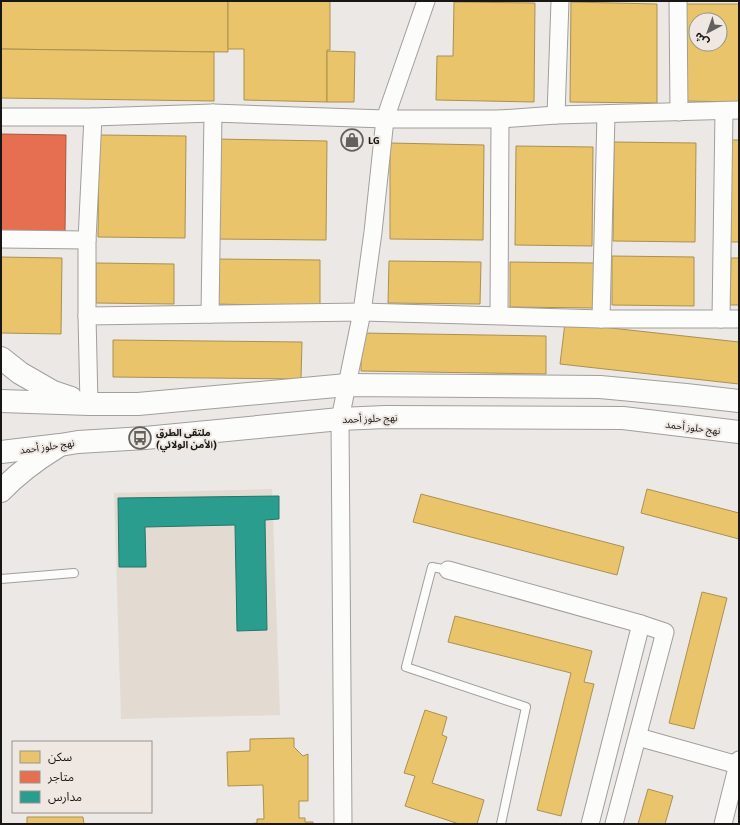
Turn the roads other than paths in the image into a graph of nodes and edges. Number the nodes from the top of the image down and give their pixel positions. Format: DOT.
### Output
graph roads {
  1 [pos="426,1"];
  2 [pos="560,1"];
  3 [pos="678,1"];
  4 [pos="731,110"];
  5 [pos="678,112"];
  6 [pos="213,113"];
  7 [pos="606,114"];
  8 [pos="556,116"];
  9 [pos="1,117"];
  10 [pos="93,117"];
  11 [pos="385,119"];
  12 [pos="500,119"];
  13 [pos="1,239"];
  14 [pos="87,240"];
  15 [pos="362,312"];
  16 [pos="210,314"];
  17 [pos="499,315"];
  18 [pos="87,316"];
  19 [pos="601,318"];
  20 [pos="721,319"];
  21 [pos="739,319"];
  22 [pos="1,358"];
  23 [pos="347,385"];
  24 [pos="1,401"];
  25 [pos="739,401"];
  26 [pos="89,404"];
  27 [pos="340,419"];
  28 [pos="739,432"];
  29 [pos="60,445"];
  30 [pos="1,452"];
  31 [pos="1,491"];
  32 [pos="448,570"];
  33 [pos="74,573"];
  34 [pos="1,579"];
  35 [pos="640,624"];
  36 [pos="638,737"];
  37 [pos="738,763"];
  38 [pos="343,824"];
  39 [pos="501,824"];
  40 [pos="590,824"];
  41 [pos="614,824"];
  42 [pos="723,824"];
  1 -- 11 [label="street"];
  2 -- 8 [label="street"];
  3 -- 5 [label="street"];
  4 -- 5 [label="street"];
  4 -- 20 [label="street"];
  5 -- 7 [label="street"];
  6 -- 10 [label="street"];
  6 -- 11 [label="street"];
  6 -- 16 [label="street"];
  7 -- 8 [label="street"];
  7 -- 19 [label="street"];
  8 -- 12 [label="street"];
  9 -- 10 [label="street"];
  10 -- 14 [label="street"];
  11 -- 12 [label="street"];
  11 -- 15 [label="street"];
  12 -- 17 [label="street"];
  13 -- 14 [label="street"];
  14 -- 18 [label="street"];
  15 -- 16 [label="street"];
  15 -- 17 [label="street"];
  15 -- 23 [label="street"];
  16 -- 18 [label="street"];
  17 -- 19 [label="street"];
  18 -- 26 [label="street"];
  19 -- 20 [label="street"];
  20 -- 21 [label="street"];
  22 -- 26 [label="main road"];
  23 -- 25 [label="main road"];
  23 -- 26 [label="main road"];
  23 -- 27 [label="street"];
  24 -- 26 [label="main road"];
  27 -- 28 [label="main road, نهج حلوز أحمد"];
  27 -- 29 [label="main road, نهج حلوز أحمد"];
  27 -- 38 [label="street"];
  29 -- 30 [label="main road, نهج حلوز أحمد"];
  29 -- 31 [label="main road"];
  32 -- 35 [label="street"];
  32 -- 39 [label="lane"];
  33 -- 34 [label="lane"];
  35 -- 36 [label="street"];
  35 -- 40 [label="street"];
  36 -- 37 [label="street"];
  36 -- 41 [label="street"];
  37 -- 42 [label="street"];
}
